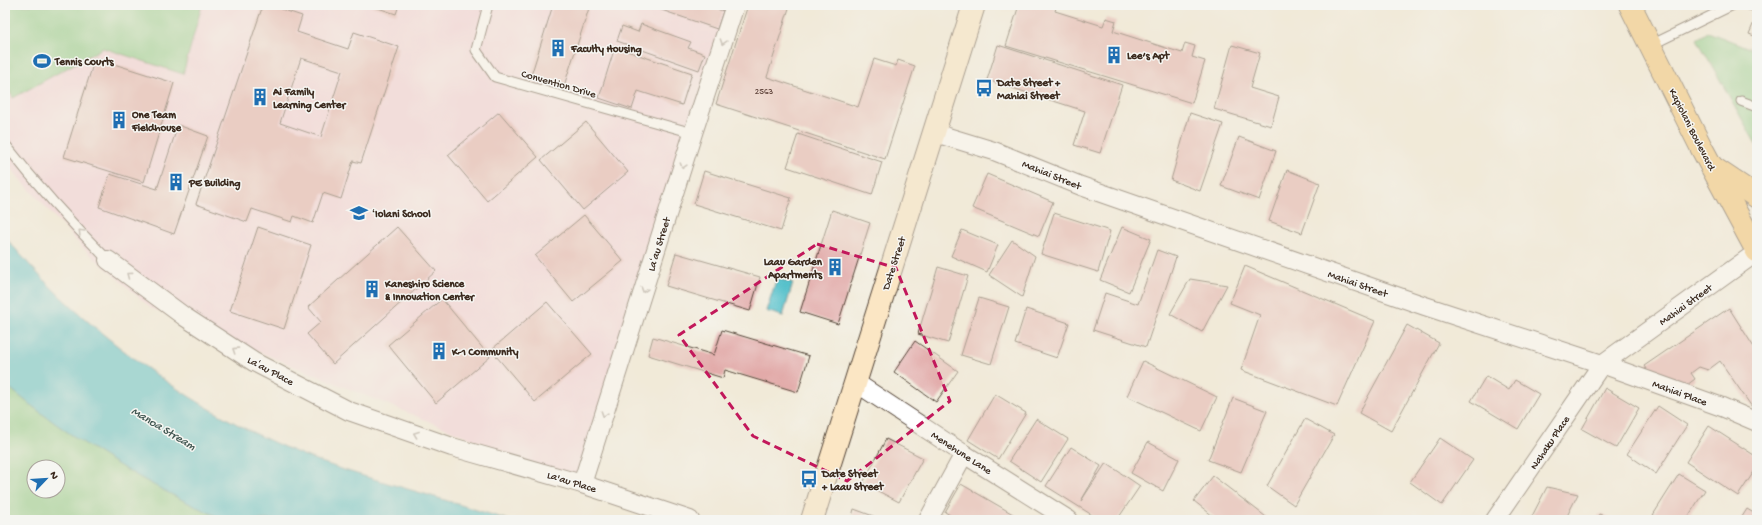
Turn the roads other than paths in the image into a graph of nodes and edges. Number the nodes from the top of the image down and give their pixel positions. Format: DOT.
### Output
graph roads {
  1 [pos="488,5"];
  2 [pos="735,5"];
  3 [pos="974,5"];
  4 [pos="1630,5"];
  5 [pos="1733,5"];
  6 [pos="1749,5"];
  7 [pos="1757,7"];
  8 [pos="1651,46"];
  9 [pos="1741,101"];
  10 [pos="1757,107"];
  11 [pos="935,133"];
  12 [pos="692,134"];
  13 [pos="5,144"];
  14 [pos="1712,167"];
  15 [pos="1757,197"];
  16 [pos="1757,251"];
  17 [pos="108,260"];
  18 [pos="1602,364"];
  19 [pos="855,382"];
  20 [pos="1757,422"];
  21 [pos="452,447"];
  22 [pos="964,454"];
  23 [pos="582,484"];
  24 [pos="690,520"];
  25 [pos="812,520"];
  26 [pos="928,520"];
  27 [pos="1069,520"];
  28 [pos="1495,520"];
  1 -- 12 [label="lane, Convention Drive"];
  2 -- 12 [label="street, Laʻau Street, one-way"];
  3 -- 11 [label="street, Date Street"];
  4 -- 8 [label="main road, Kapiolani Boulevard"];
  5 -- 8 [label="lane"];
  6 -- 7 [label="lane"];
  8 -- 14 [label="main road, Kapiolani Boulevard"];
  9 -- 10 [label="lane"];
  11 -- 18 [label="street, Mahiai Street"];
  11 -- 19 [label="street, Date Street"];
  12 -- 23 [label="street, Laʻau Street, one-way"];
  17 -- 13 [label="lane, one-way"];
  14 -- 15 [label="main road"];
  14 -- 16 [label="main road, Kapiolani Boulevard"];
  16 -- 18 [label="street, Mahiai Street"];
  21 -- 17 [label="street, Laʻau Place, one-way"];
  18 -- 20 [label="street, Mahiai Place"];
  18 -- 28 [label="street, Nahaku Place"];
  19 -- 22 [label="street, Menehune Lane"];
  19 -- 25 [label="street, Date Street"];
  21 -- 23 [label="street, La'au Place"];
  22 -- 26 [label="street"];
  22 -- 27 [label="street, Menehune Lane"];
  23 -- 24 [label="street, La'au Place"];
}
